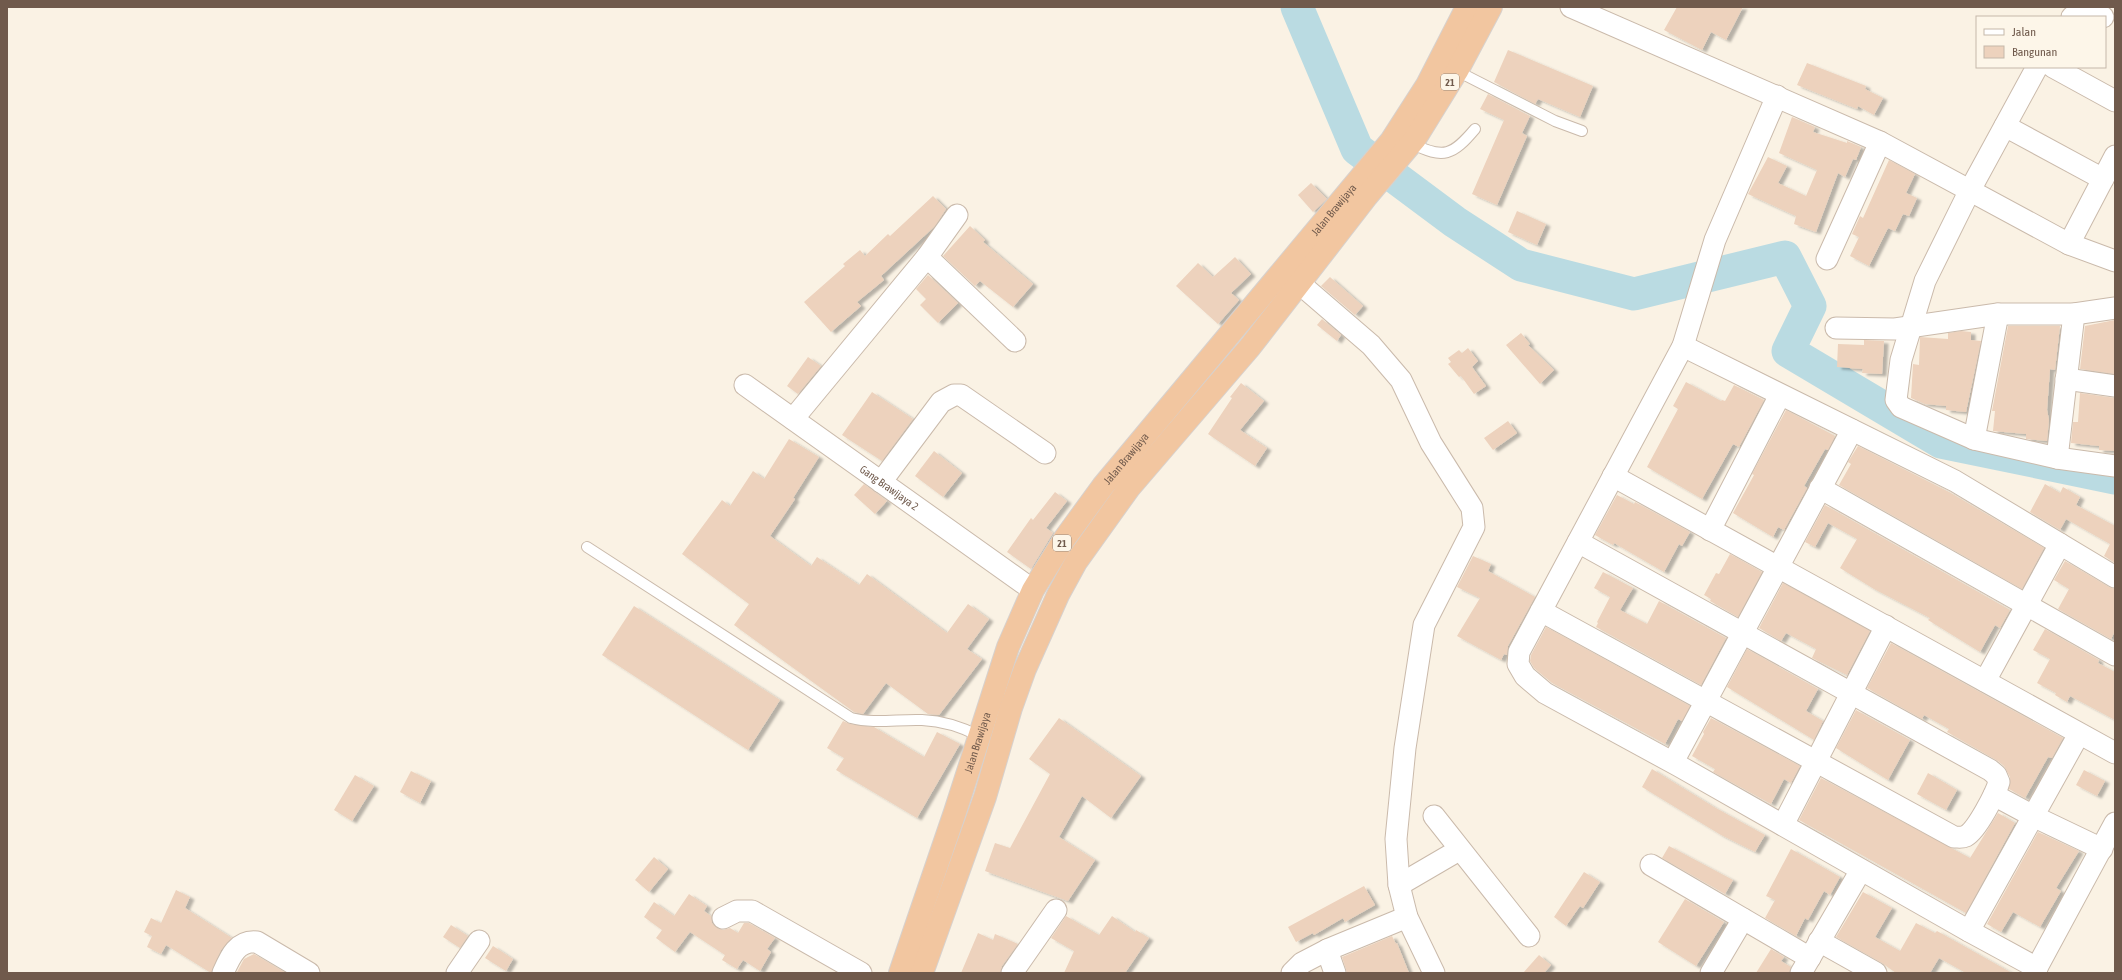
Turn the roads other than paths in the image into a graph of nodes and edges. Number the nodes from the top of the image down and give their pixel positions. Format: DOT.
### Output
graph roads {
  1 [pos="1467,7"];
  2 [pos="1490,7"];
  3 [pos="1571,7"];
  4 [pos="2073,16"];
  5 [pos="2099,16"];
  6 [pos="2106,19"];
  7 [pos="2115,25"];
  8 [pos="2036,68"];
  9 [pos="2055,68"];
  10 [pos="1456,71"];
  11 [pos="1777,96"];
  12 [pos="2115,101"];
  13 [pos="2005,126"];
  14 [pos="1476,129"];
  15 [pos="1582,131"];
  16 [pos="1880,142"];
  17 [pos="1402,146"];
  18 [pos="2115,156"];
  19 [pos="2103,179"];
  20 [pos="1970,190"];
  21 [pos="1356,195"];
  22 [pos="957,215"];
  23 [pos="2069,244"];
  24 [pos="927,257"];
  25 [pos="1827,259"];
  26 [pos="2115,261"];
  27 [pos="1298,283"];
  28 [pos="2115,308"];
  29 [pos="1998,314"];
  30 [pos="2074,314"];
  31 [pos="1836,328"];
  32 [pos="1911,328"];
  33 [pos="1015,341"];
  34 [pos="1683,346"];
  35 [pos="2066,379"];
  36 [pos="746,385"];
  37 [pos="2115,386"];
  38 [pos="1780,395"];
  39 [pos="793,419"];
  40 [pos="1852,430"];
  41 [pos="1974,439"];
  42 [pos="1045,453"];
  43 [pos="2057,458"];
  44 [pos="2115,466"];
  45 [pos="1613,476"];
  46 [pos="881,482"];
  47 [pos="1820,488"];
  48 [pos="1710,530"];
  49 [pos="1578,542"];
  50 [pos="2060,544"];
  51 [pos="587,547"];
  52 [pos="1778,567"];
  53 [pos="2115,577"];
  54 [pos="1033,590"];
  55 [pos="2027,605"];
  56 [pos="1541,611"];
  57 [pos="1886,626"];
  58 [pos="1742,633"];
  59 [pos="2115,655"];
  60 [pos="1985,681"];
  61 [pos="1852,693"];
  62 [pos="1706,700"];
  63 [pos="2079,734"];
  64 [pos="979,736"];
  65 [pos="2115,753"];
  66 [pos="1817,760"];
  67 [pos="1673,762"];
  68 [pos="1994,795"];
  69 [pos="1434,816"];
  70 [pos="2033,816"];
  71 [pos="2115,823"];
  72 [pos="1783,826"];
  73 [pos="2102,849"];
  74 [pos="1459,850"];
  75 [pos="1651,865"];
  76 [pos="1861,870"];
  77 [pos="1399,885"];
  78 [pos="1056,910"];
  79 [pos="1407,917"];
  80 [pos="723,918"];
  81 [pos="1743,919"];
  82 [pos="1969,931"];
  83 [pos="1529,936"];
  84 [pos="479,941"];
  85 [pos="1327,950"];
  86 [pos="1810,957"];
  87 [pos="912,969"];
  88 [pos="2036,970"];
  89 [pos="222,973"];
  90 [pos="309,973"];
  91 [pos="457,973"];
  92 [pos="861,973"];
  93 [pos="1012,973"];
  94 [pos="1292,973"];
  95 [pos="1335,973"];
  96 [pos="1434,973"];
  97 [pos="1711,973"];
  98 [pos="1876,973"];
  1 -- 17 [label="highway, Jalan Brawijaya / 21"];
  2 -- 10 [label="highway, Jalan Brawijaya / 21"];
  3 -- 11 [label="street"];
  4 -- 5 [label="street"];
  6 -- 7 [label="street"];
  8 -- 13 [label="street"];
  9 -- 12 [label="street"];
  10 -- 15 [label="lane"];
  10 -- 17 [label="highway, Jalan Brawijaya / 21"];
  11 -- 16 [label="street"];
  11 -- 34 [label="street"];
  13 -- 19 [label="street"];
  13 -- 20 [label="street"];
  14 -- 17 [label="lane"];
  16 -- 20 [label="street"];
  16 -- 25 [label="street"];
  17 -- 21 [label="highway, Jalan Brawijaya / 21"];
  18 -- 19 [label="street"];
  19 -- 23 [label="street"];
  20 -- 23 [label="street"];
  20 -- 32 [label="street"];
  21 -- 27 [label="highway, Jalan Brawijaya / 21"];
  21 -- 54 [label="highway, Jalan Brawijaya / 21"];
  22 -- 24 [label="street"];
  23 -- 26 [label="street"];
  24 -- 33 [label="street"];
  24 -- 39 [label="street"];
  27 -- 77 [label="street"];
  27 -- 87 [label="highway, Jalan Brawijaya / 21"];
  28 -- 30 [label="street"];
  29 -- 30 [label="street"];
  29 -- 32 [label="street"];
  29 -- 41 [label="street"];
  30 -- 35 [label="street"];
  31 -- 32 [label="street"];
  32 -- 41 [label="street"];
  34 -- 38 [label="street"];
  34 -- 45 [label="street"];
  35 -- 37 [label="street"];
  35 -- 43 [label="street"];
  36 -- 39 [label="street, Gang Brawijaya 2"];
  38 -- 40 [label="street"];
  38 -- 48 [label="street"];
  39 -- 46 [label="street, Gang Brawijaya 2"];
  40 -- 47 [label="street"];
  40 -- 50 [label="street"];
  41 -- 43 [label="street"];
  42 -- 46 [label="street"];
  43 -- 44 [label="street"];
  45 -- 48 [label="street"];
  45 -- 49 [label="street"];
  46 -- 54 [label="street, Gang Brawijaya 2"];
  47 -- 52 [label="street"];
  47 -- 55 [label="street"];
  48 -- 52 [label="street"];
  49 -- 56 [label="street"];
  49 -- 58 [label="street"];
  50 -- 53 [label="street"];
  50 -- 55 [label="street"];
  51 -- 64 [label="lane"];
  52 -- 57 [label="street"];
  52 -- 58 [label="street"];
  54 -- 64 [label="highway, Jalan Brawijaya / 21"];
  55 -- 59 [label="street"];
  55 -- 60 [label="street"];
  56 -- 62 [label="street"];
  56 -- 67 [label="street"];
  57 -- 60 [label="street"];
  57 -- 61 [label="street"];
  58 -- 61 [label="street"];
  58 -- 62 [label="street"];
  60 -- 63 [label="street"];
  61 -- 66 [label="street"];
  61 -- 68 [label="street"];
  62 -- 66 [label="street"];
  62 -- 67 [label="street"];
  63 -- 65 [label="street"];
  63 -- 70 [label="street"];
  64 -- 87 [label="highway, Jalan Brawijaya / 21"];
  66 -- 68 [label="street"];
  66 -- 72 [label="street"];
  67 -- 72 [label="street"];
  68 -- 70 [label="street"];
  69 -- 74 [label="street"];
  70 -- 73 [label="street"];
  70 -- 82 [label="street"];
  71 -- 73 [label="street"];
  72 -- 76 [label="street"];
  73 -- 88 [label="street"];
  74 -- 77 [label="street"];
  74 -- 83 [label="street"];
  75 -- 81 [label="street"];
  76 -- 82 [label="street"];
  76 -- 86 [label="street"];
  77 -- 79 [label="street"];
  78 -- 93 [label="street"];
  79 -- 85 [label="street"];
  79 -- 96 [label="street"];
  80 -- 92 [label="street"];
  81 -- 86 [label="street"];
  81 -- 97 [label="street"];
  82 -- 88 [label="street"];
  84 -- 91 [label="street"];
  85 -- 94 [label="street"];
  85 -- 95 [label="street"];
  86 -- 98 [label="street"];
  89 -- 90 [label="street"];
}
